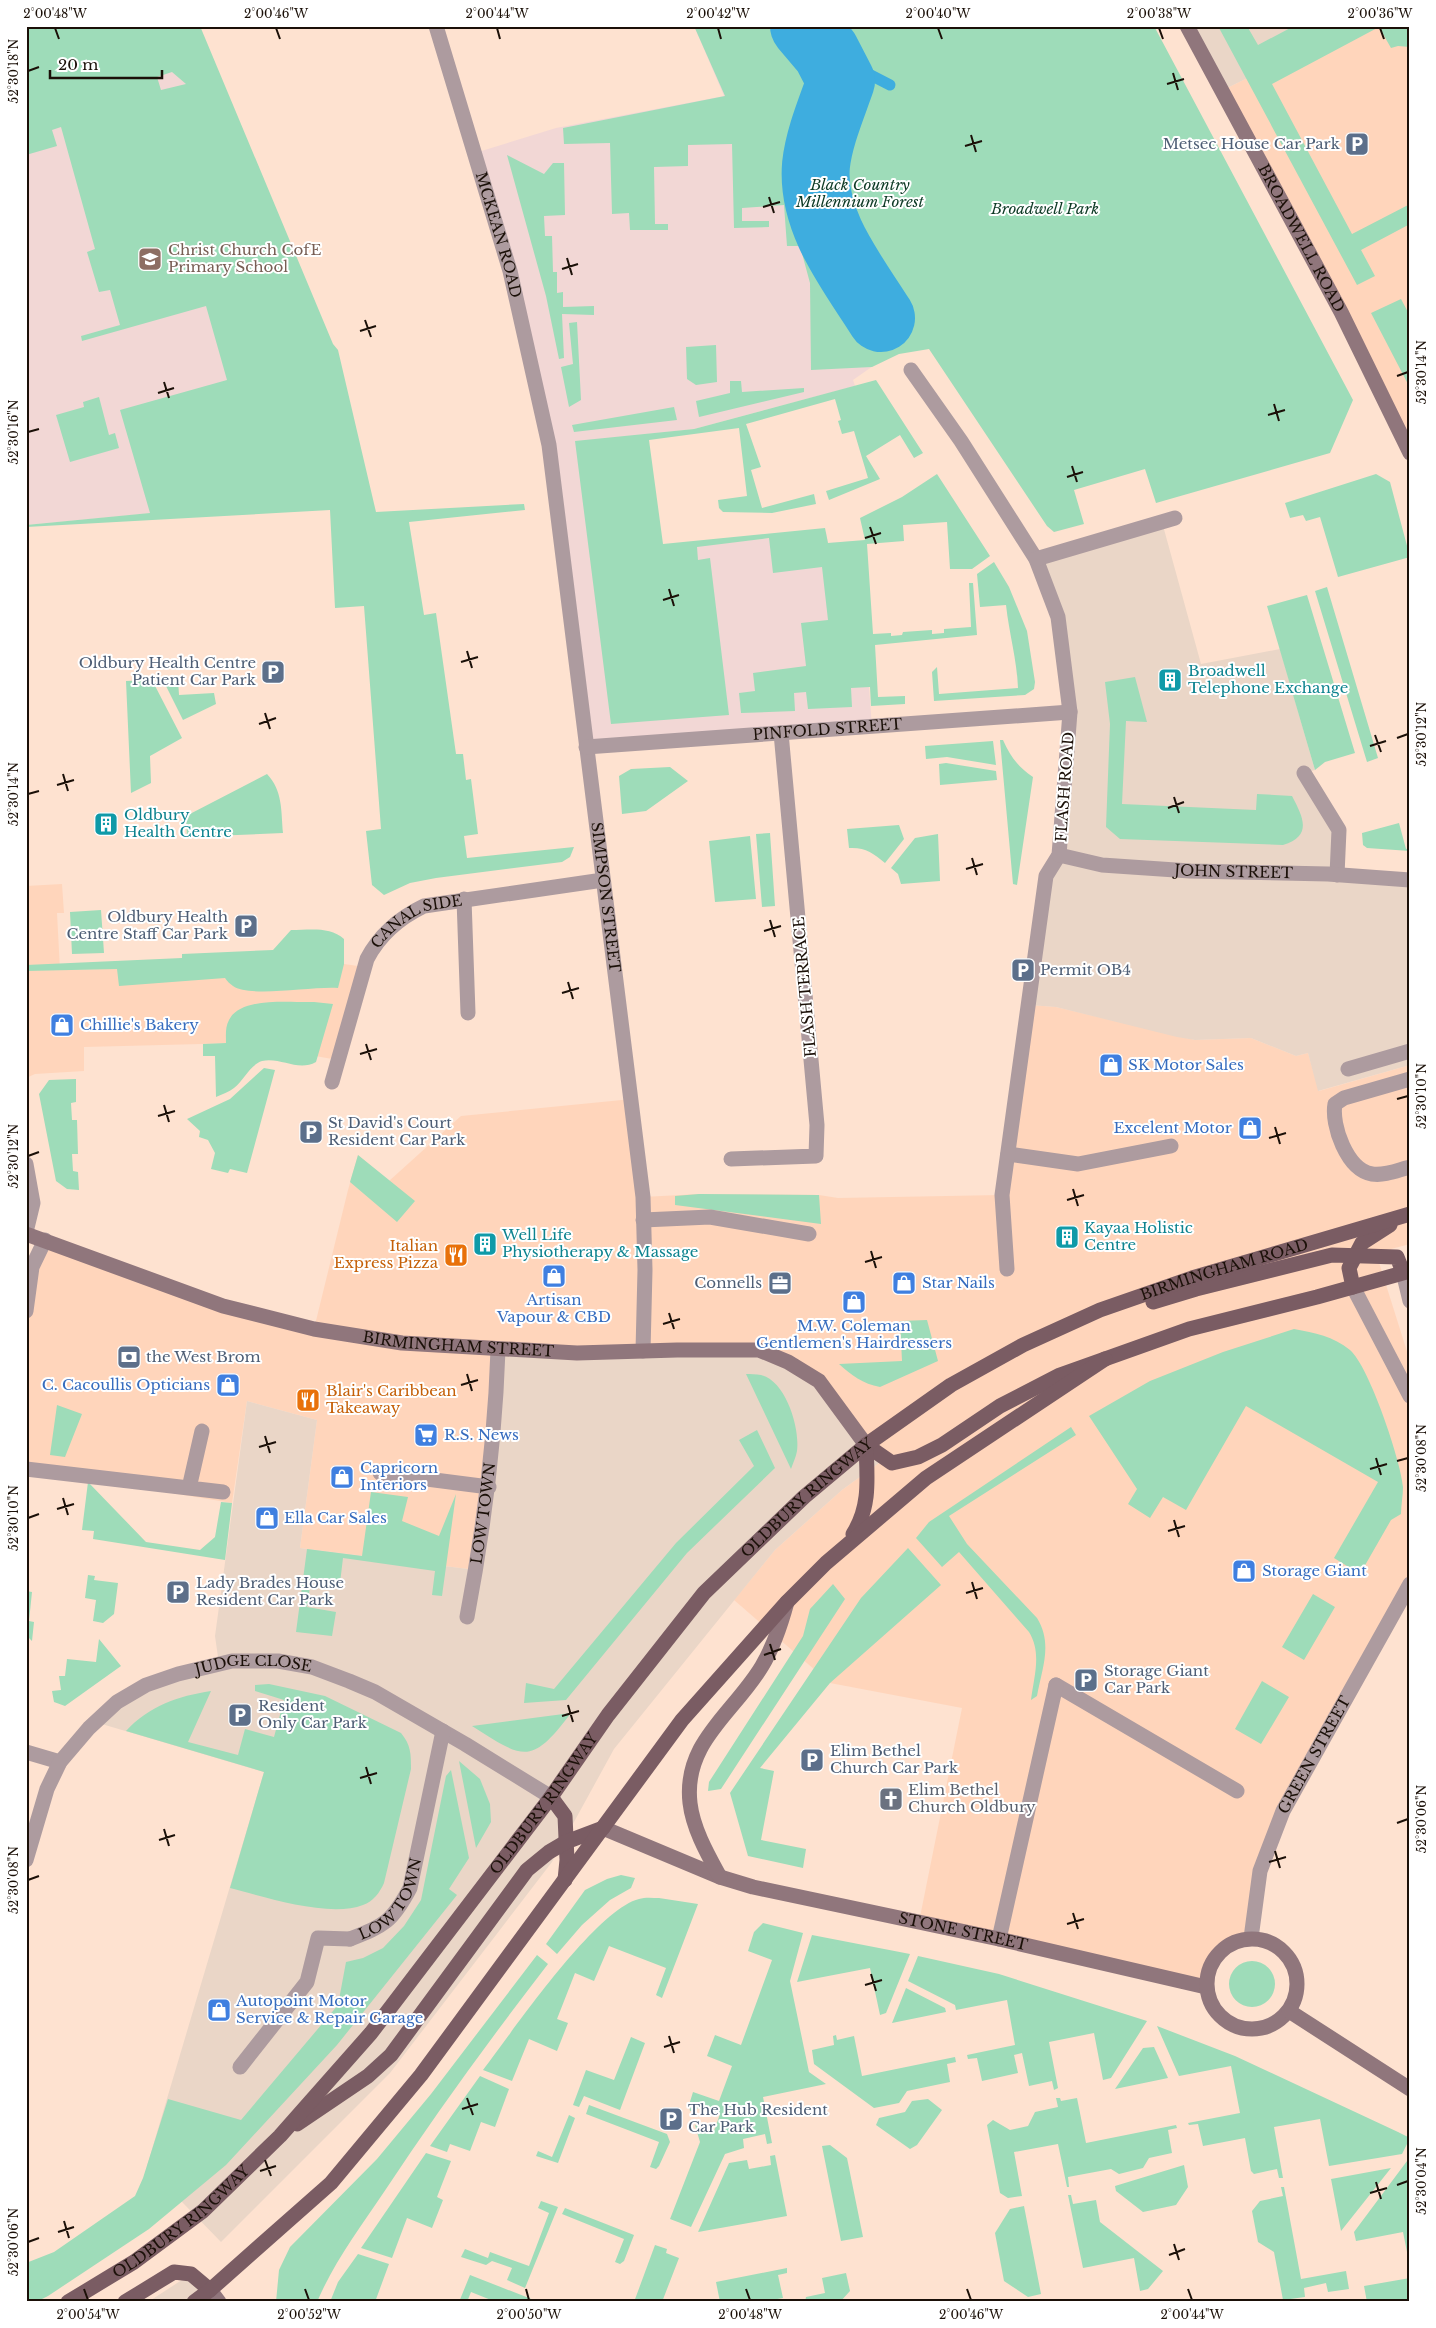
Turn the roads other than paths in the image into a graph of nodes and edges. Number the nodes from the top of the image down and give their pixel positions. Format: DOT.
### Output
graph roads {
  1 [pos="436,26"];
  2 [pos="1187,26"];
  3 [pos="911,370"];
  4 [pos="549,445"];
  5 [pos="1409,446"];
  6 [pos="1175,518"];
  7 [pos="1036,559"];
  8 [pos="1070,712"];
  9 [pos="781,733"];
  10 [pos="586,747"];
  11 [pos="1304,773"];
  12 [pos="1059,855"];
  13 [pos="1337,875"];
  14 [pos="603,880"];
  15 [pos="1410,880"];
  16 [pos="464,899"];
  17 [pos="468,1013"];
  18 [pos="1410,1051"];
  19 [pos="1348,1069"];
  20 [pos="1410,1079"];
  21 [pos="332,1082"];
  22 [pos="1172,1146"];
  23 [pos="1008,1154"];
  24 [pos="731,1159"];
  25 [pos="26,1164"];
  26 [pos="1410,1167"];
  27 [pos="1407,1215"];
  28 [pos="643,1220"];
  29 [pos="26,1233"];
  30 [pos="809,1234"];
  31 [pos="45,1240"];
  32 [pos="1356,1256"];
  33 [pos="1006,1269"];
  34 [pos="1406,1271"];
  35 [pos="1353,1287"];
  36 [pos="1410,1301"];
  37 [pos="26,1310"];
  38 [pos="1044,1336"];
  39 [pos="498,1350"];
  40 [pos="643,1351"];
  41 [pos="1105,1359"];
  42 [pos="1410,1396"];
  43 [pos="202,1431"];
  44 [pos="866,1445"];
  45 [pos="26,1469"];
  46 [pos="380,1473"];
  47 [pos="489,1487"];
  48 [pos="189,1488"];
  49 [pos="222,1492"];
  50 [pos="846,1546"];
  51 [pos="1410,1584"];
  52 [pos="787,1602"];
  53 [pos="467,1617"];
  54 [pos="443,1731"];
  55 [pos="26,1752"];
  56 [pos="60,1762"];
  57 [pos="1237,1791"];
  58 [pos="551,1797"];
  59 [pos="603,1828"];
  60 [pos="566,1842"];
  61 [pos="26,1860"];
  62 [pos="720,1877"];
  63 [pos="564,1881"];
  64 [pos="999,1938"];
  65 [pos="1251,1938"];
  66 [pos="1206,1987"];
  67 [pos="1289,2011"];
  68 [pos="240,2067"];
  69 [pos="1410,2089"];
  70 [pos="281,2135"];
  71 [pos="215,2296"];
  72 [pos="68,2302"];
  73 [pos="125,2302"];
  74 [pos="194,2302"];
  1 -- 4 [label="street, MCKEAN ROAD"];
  2 -- 5 [label="street, BROADWELL ROAD"];
  3 -- 7 [label="street, FLASH ROAD"];
  4 -- 10 [label="street, SIMPSON STREET"];
  6 -- 7 [label="street"];
  7 -- 8 [label="street, FLASH ROAD"];
  8 -- 9 [label="street, PINFOLD STREET"];
  8 -- 12 [label="street, FLASH ROAD"];
  9 -- 10 [label="street, PINFOLD STREET"];
  9 -- 24 [label="street, FLASH TERRACE"];
  10 -- 14 [label="street, SIMPSON STREET"];
  11 -- 13 [label="street"];
  12 -- 13 [label="street, JOHN STREET"];
  12 -- 23 [label="street, FLASH ROAD"];
  13 -- 15 [label="street, JOHN STREET"];
  14 -- 16 [label="street, CANAL SIDE"];
  14 -- 28 [label="street, SIMPSON STREET"];
  16 -- 17 [label="street"];
  16 -- 21 [label="street, CANAL SIDE"];
  18 -- 19 [label="street"];
  20 -- 26 [label="street"];
  22 -- 23 [label="street"];
  23 -- 33 [label="street, FLASH ROAD"];
  25 -- 29 [label="street"];
  27 -- 32 [label="main road"];
  27 -- 38 [label="main road, BIRMINGHAM ROAD"];
  28 -- 30 [label="street"];
  28 -- 40 [label="street, SIMPSON STREET"];
  29 -- 31 [label="street, BIRMINGHAM STREET"];
  31 -- 37 [label="street"];
  31 -- 39 [label="street, BIRMINGHAM STREET"];
  32 -- 34 [label="main road"];
  32 -- 35 [label="main road"];
  32 -- 38 [label="main road"];
  34 -- 35 [label="main road"];
  34 -- 36 [label="street"];
  35 -- 41 [label="main road"];
  35 -- 42 [label="street"];
  38 -- 44 [label="main road, OLDBURY RINGWAY"];
  39 -- 40 [label="street, BIRMINGHAM STREET"];
  39 -- 47 [label="street, LOW TOWN"];
  40 -- 44 [label="street, BIRMINGHAM STREET"];
  41 -- 44 [label="main road"];
  41 -- 50 [label="main road"];
  43 -- 48 [label="street"];
  44 -- 50 [label="main road"];
  44 -- 58 [label="main road, OLDBURY RINGWAY"];
  45 -- 48 [label="street"];
  46 -- 47 [label="street"];
  47 -- 53 [label="street, LOW TOWN"];
  48 -- 49 [label="street"];
  50 -- 52 [label="main road"];
  51 -- 65 [label="street, GREEN STREET"];
  52 -- 59 [label="main road"];
  52 -- 62 [label="street"];
  54 -- 56 [label="street, JUDGE CLOSE"];
  54 -- 58 [label="street, JUDGE CLOSE"];
  54 -- 68 [label="street, LOW TOWN"];
  55 -- 56 [label="street"];
  56 -- 61 [label="street, JUDGE CLOSE"];
  57 -- 64 [label="street"];
  58 -- 60 [label="main road"];
  58 -- 70 [label="main road, OLDBURY RINGWAY"];
  59 -- 60 [label="main road"];
  59 -- 62 [label="street, STONE STREET"];
  59 -- 63 [label="main road"];
  60 -- 63 [label="main road"];
  60 -- 70 [label="main road"];
  62 -- 64 [label="street, STONE STREET"];
  63 -- 71 [label="main road"];
  64 -- 66 [label="street, STONE STREET"];
  65 -- 66 [label="street"];
  65 -- 67 [label="street"];
  66 -- 67 [label="street"];
  67 -- 69 [label="street"];
  70 -- 72 [label="main road, OLDBURY RINGWAY"];
  71 -- 73 [label="main road"];
  71 -- 74 [label="main road"];
}
